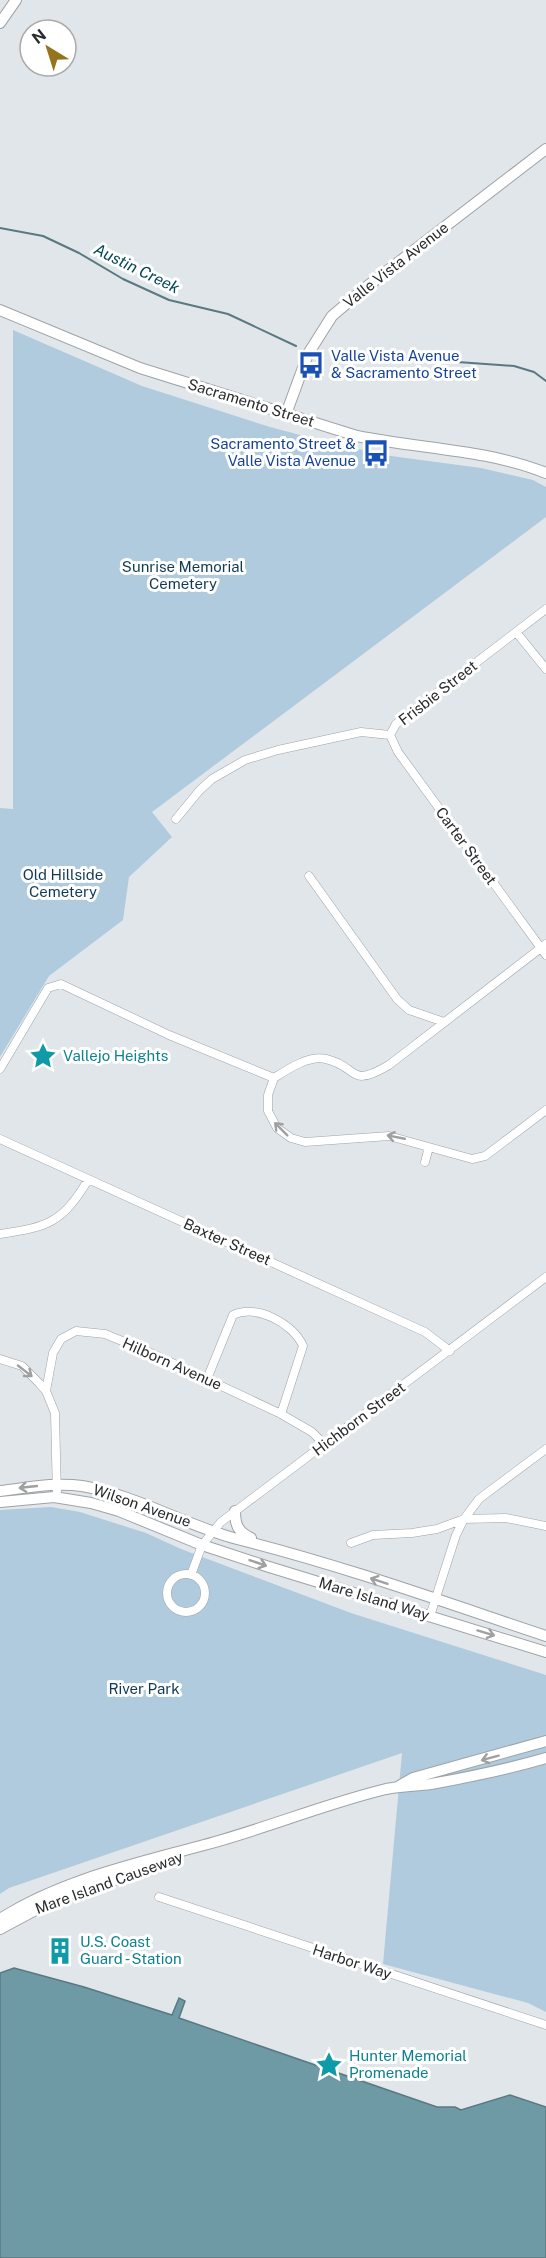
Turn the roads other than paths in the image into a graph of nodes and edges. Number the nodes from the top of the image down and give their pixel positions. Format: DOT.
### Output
graph roads {
  1 [pos="16,0"];
  2 [pos="0,23"];
  3 [pos="546,149"];
  4 [pos="0,310"];
  5 [pos="286,414"];
  6 [pos="546,473"];
  7 [pos="546,609"];
  8 [pos="516,632"];
  9 [pos="546,669"];
  10 [pos="390,735"];
  11 [pos="176,819"];
  12 [pos="309,876"];
  13 [pos="544,949"];
  14 [pos="444,1022"];
  15 [pos="0,1069"];
  16 [pos="274,1078"];
  17 [pos="546,1110"];
  18 [pos="0,1139"];
  19 [pos="429,1147"];
  20 [pos="424,1162"];
  21 [pos="88,1180"];
  22 [pos="0,1234"];
  23 [pos="546,1277"];
  24 [pos="450,1351"];
  25 [pos="0,1359"];
  26 [pos="207,1379"];
  27 [pos="46,1391"];
  28 [pos="281,1414"];
  29 [pos="325,1444"];
  30 [pos="546,1449"];
  31 [pos="0,1491"];
  32 [pos="57,1491"];
  33 [pos="0,1502"];
  34 [pos="235,1511"];
  35 [pos="464,1519"];
  36 [pos="546,1526"];
  37 [pos="212,1531"];
  38 [pos="351,1543"];
  39 [pos="265,1544"];
  40 [pos="202,1545"];
  41 [pos="191,1575"];
  42 [pos="435,1599"];
  43 [pos="430,1616"];
  44 [pos="546,1636"];
  45 [pos="546,1652"];
  46 [pos="546,1741"];
  47 [pos="546,1758"];
  48 [pos="399,1786"];
  49 [pos="219,1841"];
  50 [pos="159,1897"];
  51 [pos="0,1919"];
  52 [pos="0,1929"];
  53 [pos="546,2025"];
  1 -- 2 [label="main road"];
  3 -- 5 [label="main road, Valle Vista Avenue"];
  4 -- 5 [label="main road, Sacramento Street"];
  5 -- 6 [label="main road, Sacramento Street"];
  7 -- 8 [label="street, Frisbie Street"];
  8 -- 9 [label="street"];
  8 -- 10 [label="street, Frisbie Street"];
  10 -- 11 [label="street, Frisbie Street"];
  10 -- 13 [label="street, Carter Street"];
  12 -- 14 [label="street"];
  13 -- 14 [label="street"];
  14 -- 16 [label="street"];
  15 -- 16 [label="street"];
  19 -- 16 [label="street, one-way"];
  17 -- 19 [label="street"];
  18 -- 21 [label="street, Baxter Street"];
  19 -- 20 [label="street"];
  21 -- 22 [label="street"];
  21 -- 24 [label="street, Baxter Street"];
  23 -- 24 [label="street, Hichborn Street"];
  24 -- 29 [label="street, Hichborn Street"];
  25 -- 27 [label="street, one-way"];
  26 -- 27 [label="street, Hilborn Avenue"];
  26 -- 28 [label="street, Hilborn Avenue"];
  26 -- 28 [label="street"];
  27 -- 32 [label="street"];
  28 -- 29 [label="street, Hilborn Avenue"];
  29 -- 34 [label="street, Hichborn Street"];
  30 -- 35 [label="street"];
  32 -- 31 [label="main road, Wilson Avenue, one-way"];
  32 -- 33 [label="main road, Wilson Avenue"];
  32 -- 37 [label="main road, Wilson Avenue"];
  32 -- 40 [label="main road, Wilson Avenue"];
  34 -- 37 [label="street, Hichborn Street"];
  34 -- 39 [label="main road"];
  35 -- 36 [label="street"];
  35 -- 38 [label="street"];
  35 -- 42 [label="street"];
  37 -- 39 [label="main road, Mare Island Way"];
  37 -- 40 [label="street, Hichborn Street"];
  42 -- 39 [label="main road, Mare Island Way, one-way"];
  40 -- 41 [label="street, Hichborn Street"];
  40 -- 43 [label="main road, Mare Island Way, one-way"];
  41 -- 41 [label="street"];
  42 -- 43 [label="street"];
  42 -- 44 [label="main road, Mare Island Way"];
  43 -- 45 [label="main road, Mare Island Way, one-way"];
  46 -- 48 [label="main road, Mare Island Causeway, one-way"];
  47 -- 48 [label="main road, Mare Island Causeway"];
  48 -- 49 [label="main road, Mare Island Causeway"];
  49 -- 51 [label="main road, Mare Island Causeway"];
  49 -- 52 [label="main road, Mare Island Causeway"];
  50 -- 53 [label="street, Harbor Way"];
}
